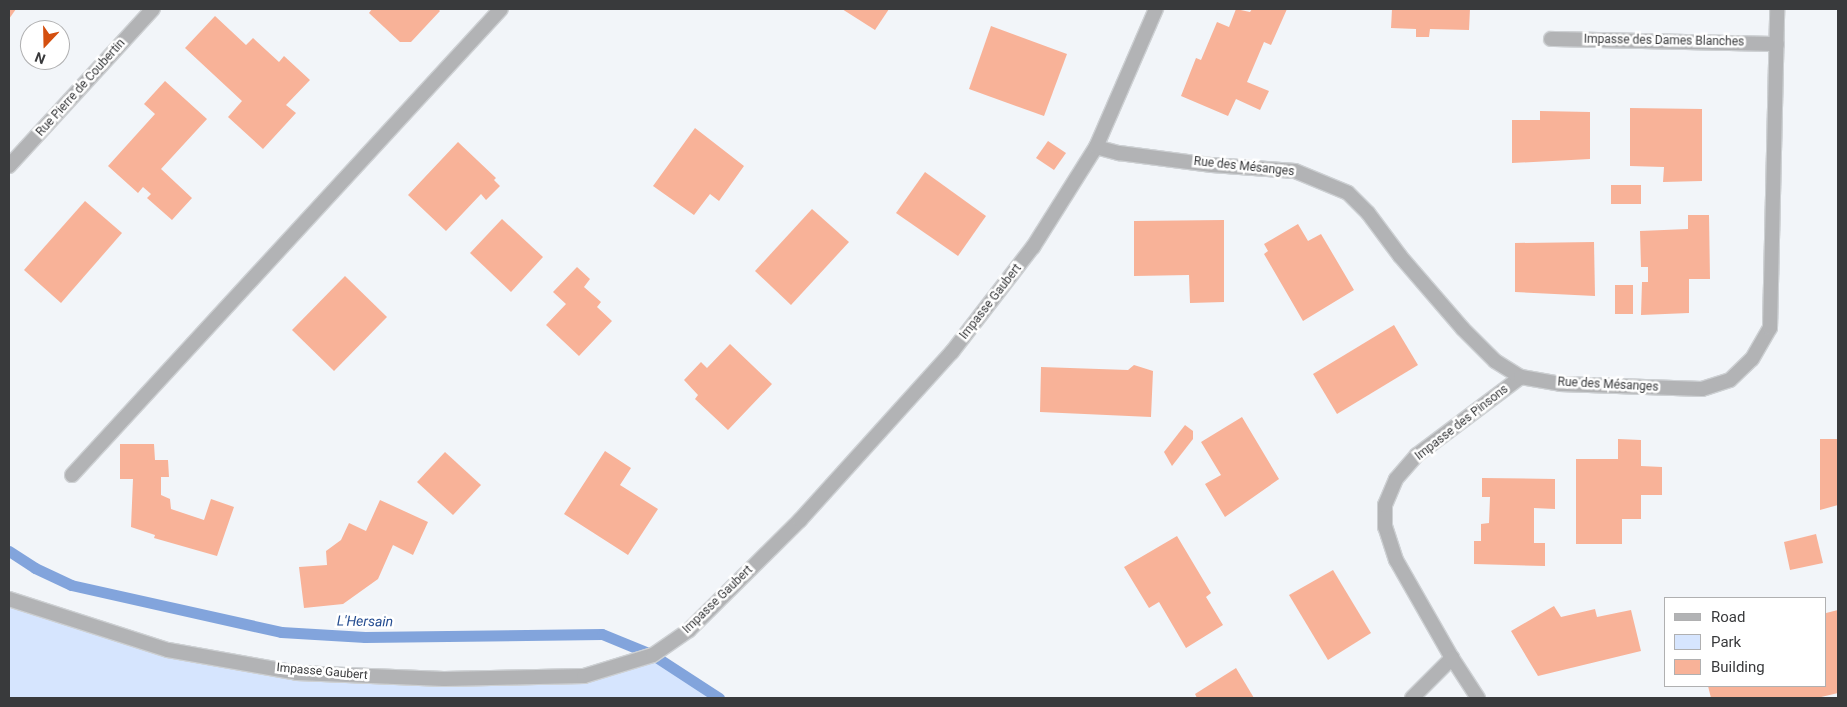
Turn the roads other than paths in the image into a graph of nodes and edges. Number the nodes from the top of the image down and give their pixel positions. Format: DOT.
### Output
graph roads {
  1 [pos="153,9"];
  2 [pos="501,9"];
  3 [pos="1156,9"];
  4 [pos="1777,9"];
  5 [pos="1550,39"];
  6 [pos="1777,44"];
  7 [pos="1096,147"];
  8 [pos="9,166"];
  9 [pos="1522,377"];
  10 [pos="72,475"];
  11 [pos="9,599"];
  12 [pos="1452,658"];
  13 [pos="1412,698"];
  14 [pos="1478,698"];
  1 -- 8 [label="street, Rue Pierre de Coubertin"];
  2 -- 10 [label="street"];
  3 -- 7 [label="street, Impasse Gaubert"];
  4 -- 6 [label="street, Rue des Mésanges"];
  5 -- 6 [label="street, Impasse des Dames Blanches"];
  6 -- 9 [label="street, Rue des Mésanges"];
  7 -- 9 [label="street, Rue des Mésanges"];
  7 -- 11 [label="street, Impasse Gaubert"];
  9 -- 12 [label="street, Impasse des Pinsons"];
  12 -- 13 [label="street"];
  12 -- 14 [label="street, Impasse des Pinsons"];
}
